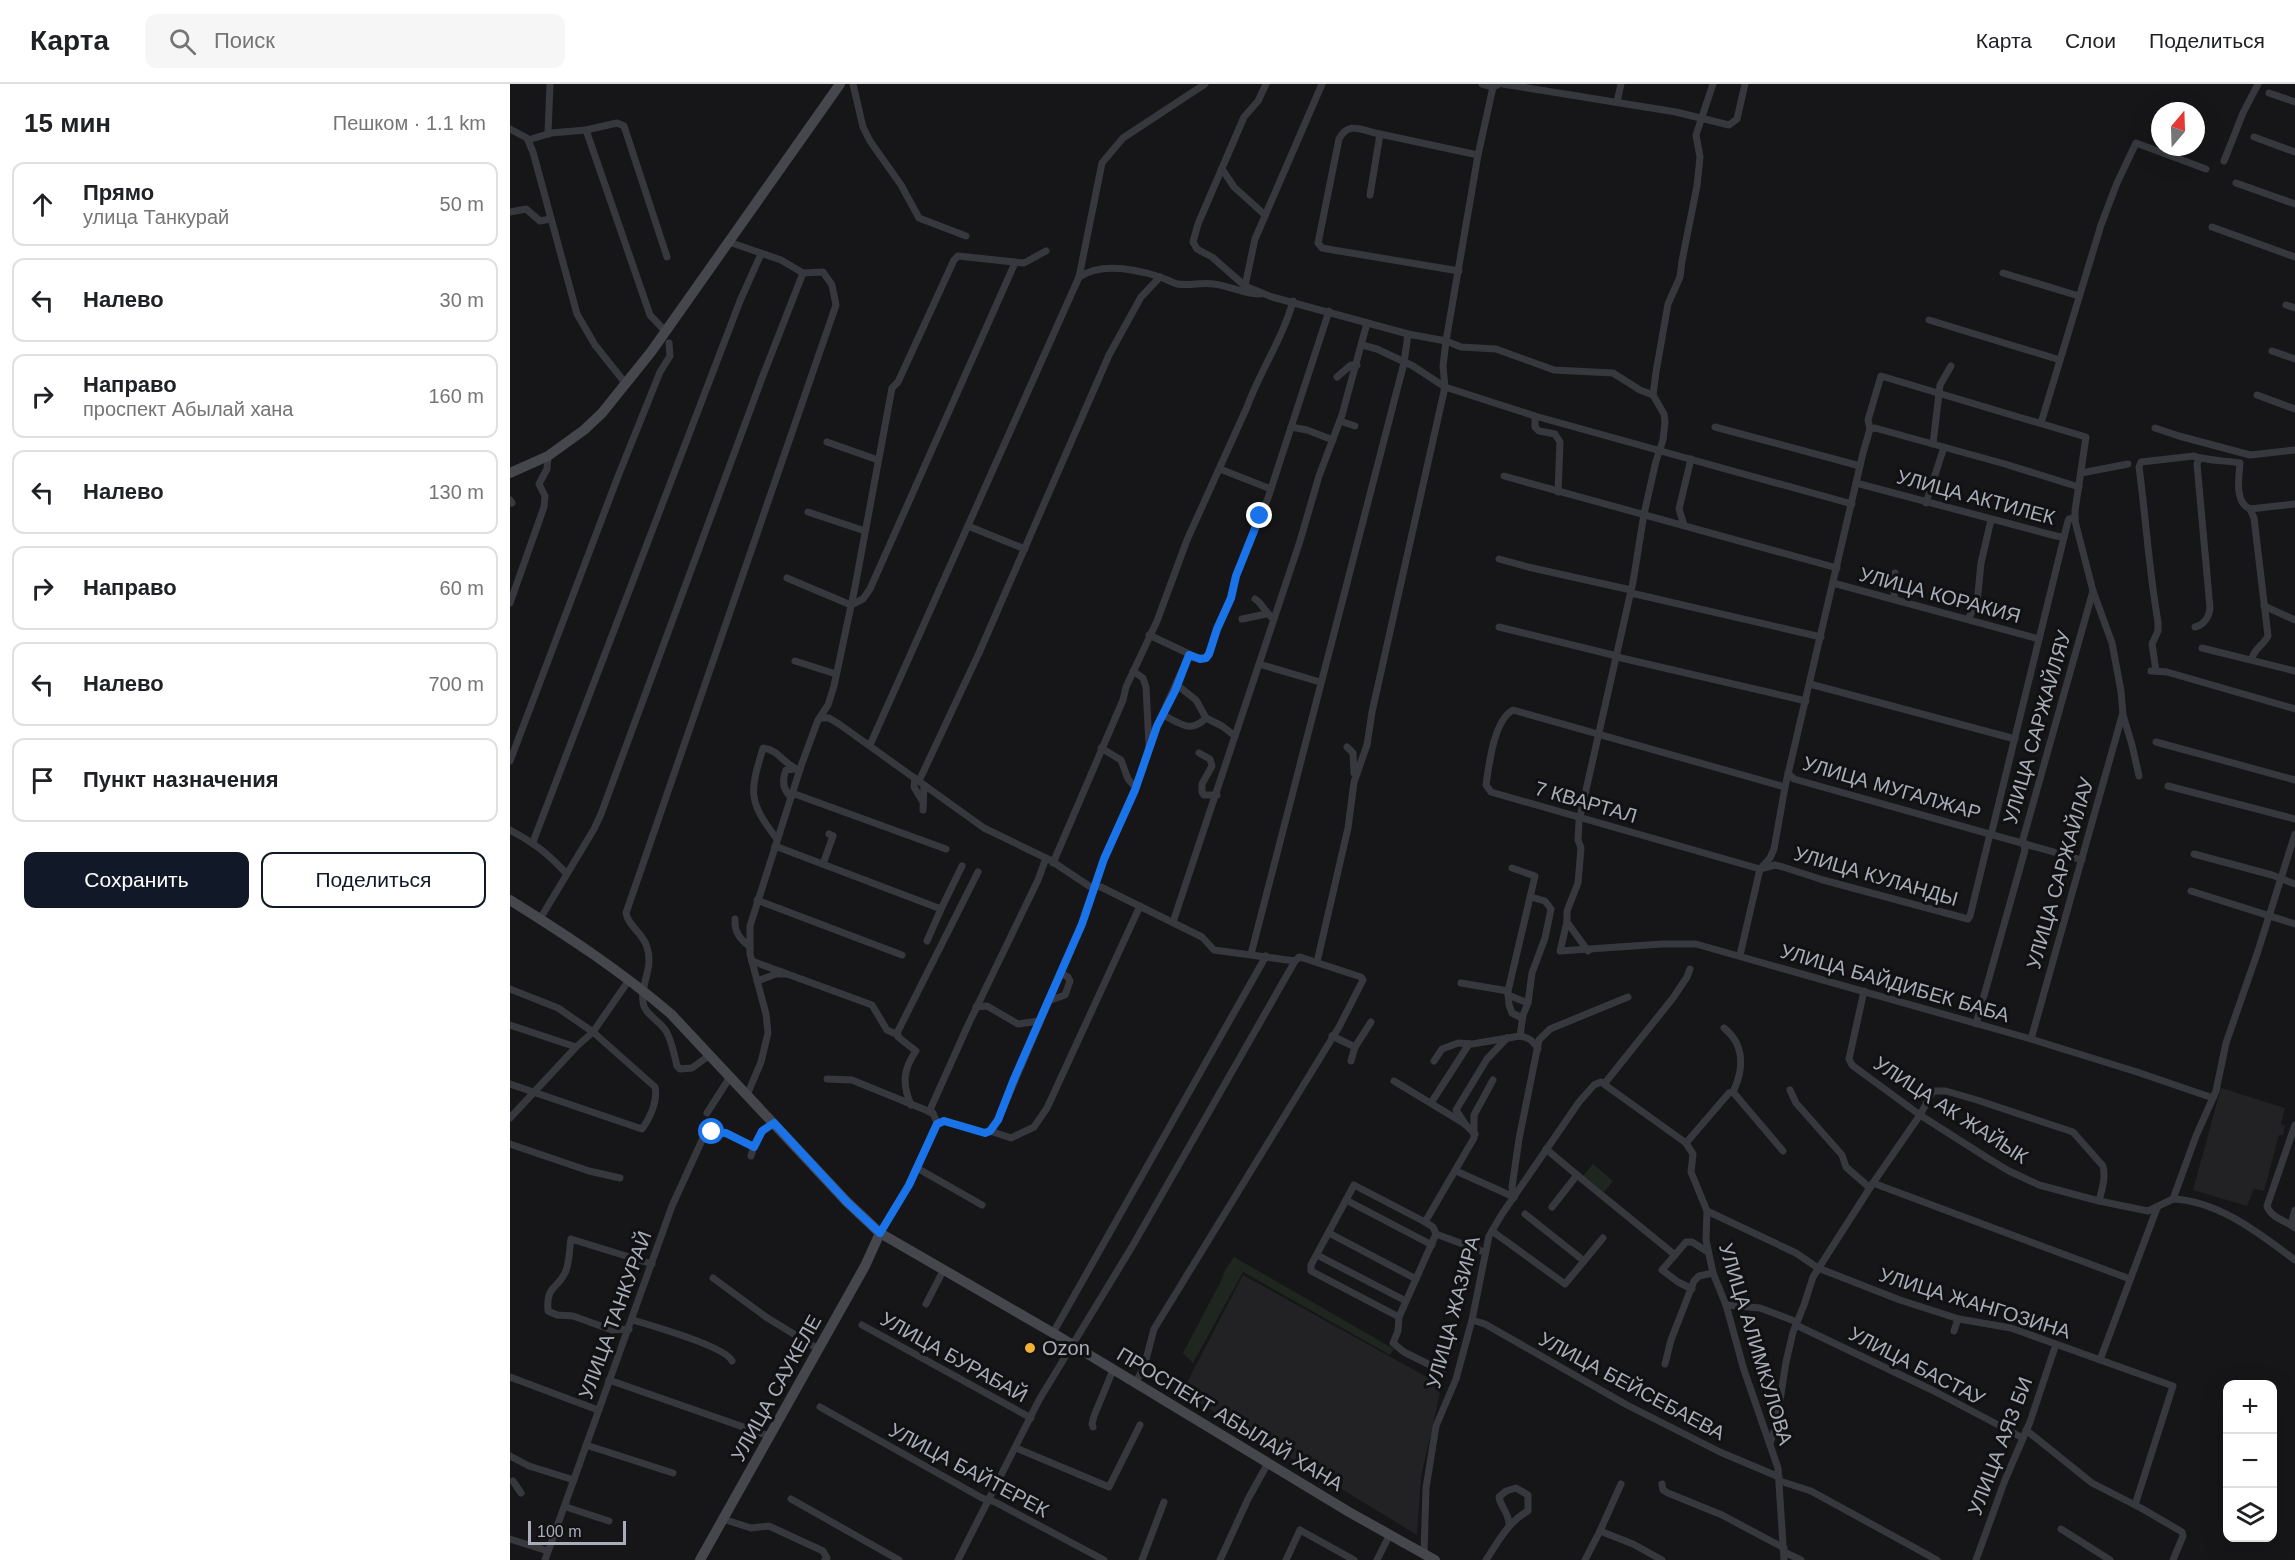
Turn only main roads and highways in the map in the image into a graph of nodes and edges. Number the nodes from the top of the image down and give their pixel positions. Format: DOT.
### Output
graph roads {
  1 [pos="840,84"];
  2 [pos="510,473"];
  3 [pos="510,900"];
  4 [pos="880,1233"];
  5 [pos="700,1559"];
  6 [pos="1435,1560"];
  1 -- 2 [label="main road"];
  3 -- 4 [label="main road, ПРОСПЕКТ АБЫЛАЙ ХАНА"];
  4 -- 5 [label="main road, УЛИЦА САУКЕЛЕ"];
  4 -- 6 [label="main road, ПРОСПЕКТ АБЫЛАЙ ХАНА"];
}
